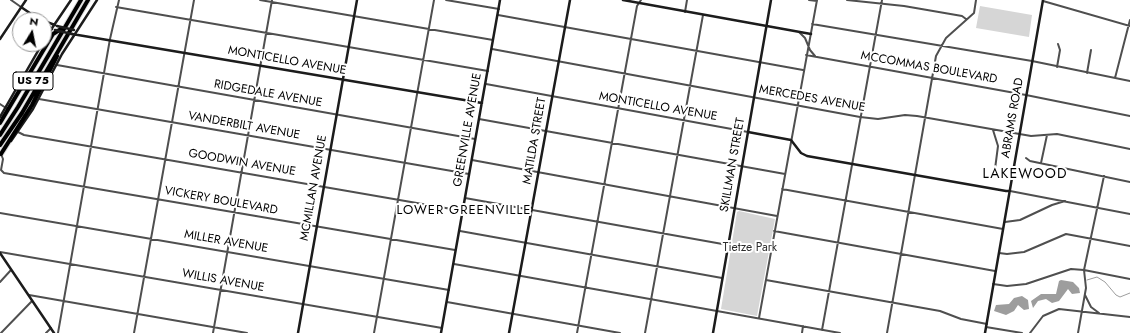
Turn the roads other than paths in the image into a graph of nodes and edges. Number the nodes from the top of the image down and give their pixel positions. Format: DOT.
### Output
graph roads {
  1 [pos="11,0"];
  2 [pos="26,0"];
  3 [pos="71,0"];
  4 [pos="81,0"];
  5 [pos="88,0"];
  6 [pos="97,0"];
  7 [pos="119,0"];
  8 [pos="194,0"];
  9 [pos="260,0"];
  10 [pos="357,0"];
  11 [pos="434,0"];
  12 [pos="446,0"];
  13 [pos="500,0"];
  14 [pos="570,0"];
  15 [pos="622,0"];
  16 [pos="687,0"];
  17 [pos="771,0"];
  18 [pos="809,0"];
  19 [pos="848,0"];
  20 [pos="882,0"];
  21 [pos="976,0"];
  22 [pos="1043,0"];
  23 [pos="272,1"];
  24 [pos="817,1"];
  25 [pos="640,2"];
  26 [pos="881,5"];
  27 [pos="116,6"];
  28 [pos="21,7"];
  29 [pos="499,9"];
  30 [pos="28,12"];
  31 [pos="685,12"];
  32 [pos="498,15"];
  33 [pos="703,15"];
  34 [pos="354,16"];
  35 [pos="967,19"];
  36 [pos="190,20"];
  37 [pos="1130,20"];
  38 [pos="812,24"];
  39 [pos="52,25"];
  40 [pos="56,26"];
  41 [pos="766,26"];
  42 [pos="1129,26"];
  43 [pos="64,27"];
  44 [pos="565,27"];
  45 [pos="53,29"];
  46 [pos="429,29"];
  47 [pos="75,30"];
  48 [pos="799,32"];
  49 [pos="266,33"];
  50 [pos="73,34"];
  51 [pos="810,34"];
  52 [pos="876,34"];
  53 [pos="89,35"];
  54 [pos="0,39"];
  55 [pos="110,39"];
  56 [pos="631,39"];
  57 [pos="493,40"];
  58 [pos="1058,44"];
  59 [pos="941,45"];
  60 [pos="348,46"];
  61 [pos="808,46"];
  62 [pos="492,49"];
  63 [pos="58,50"];
  64 [pos="1091,50"];
  65 [pos="696,51"];
  66 [pos="38,52"];
  67 [pos="184,52"];
  68 [pos="806,55"];
  69 [pos="818,57"];
  70 [pos="423,60"];
  71 [pos="1032,61"];
  72 [pos="558,62"];
  73 [pos="760,63"];
  74 [pos="57,65"];
  75 [pos="260,65"];
  76 [pos="869,67"];
  77 [pos="1057,67"];
  78 [pos="803,70"];
  79 [pos="488,71"];
  80 [pos="1087,73"];
  81 [pos="104,74"];
  82 [pos="625,74"];
  83 [pos="932,78"];
  84 [pos="1115,78"];
  85 [pos="342,79"];
  86 [pos="1130,81"];
  87 [pos="486,84"];
  88 [pos="690,86"];
  89 [pos="178,87"];
  90 [pos="417,92"];
  91 [pos="1026,95"];
  92 [pos="552,96"];
  93 [pos="754,97"];
  94 [pos="39,99"];
  95 [pos="254,100"];
  96 [pos="482,103"];
  97 [pos="0,104"];
  98 [pos="797,105"];
  99 [pos="6,108"];
  100 [pos="619,108"];
  101 [pos="97,110"];
  102 [pos="336,114"];
  103 [pos="1130,116"];
  104 [pos="0,117"];
  105 [pos="860,117"];
  106 [pos="925,117"];
  107 [pos="479,119"];
  108 [pos="684,120"];
  109 [pos="0,123"];
  110 [pos="172,123"];
  111 [pos="411,128"];
  112 [pos="993,129"];
  113 [pos="546,131"];
  114 [pos="18,132"];
  115 [pos="748,132"];
  116 [pos="1020,134"];
  117 [pos="1047,134"];
  118 [pos="0,135"];
  119 [pos="247,136"];
  120 [pos="476,139"];
  121 [pos="791,140"];
  122 [pos="613,144"];
  123 [pos="0,145"];
  124 [pos="91,146"];
  125 [pos="1130,149"];
  126 [pos="330,150"];
  127 [pos="1,155"];
  128 [pos="678,156"];
  129 [pos="1026,158"];
  130 [pos="165,159"];
  131 [pos="472,160"];
  132 [pos="404,163"];
  133 [pos="1041,163"];
  134 [pos="852,164"];
  135 [pos="741,167"];
  136 [pos="995,169"];
  137 [pos="241,172"];
  138 [pos="538,173"];
  139 [pos="470,174"];
  140 [pos="785,174"];
  141 [pos="915,175"];
  142 [pos="1104,176"];
  143 [pos="1130,182"];
  144 [pos="605,185"];
  145 [pos="84,186"];
  146 [pos="323,186"];
  147 [pos="782,189"];
  148 [pos="1010,190"];
  149 [pos="670,196"];
  150 [pos="465,198"];
  151 [pos="158,199"];
  152 [pos="398,200"];
  153 [pos="845,201"];
  154 [pos="1066,201"];
  155 [pos="1097,207"];
  156 [pos="734,208"];
  157 [pos="532,210"];
  158 [pos="463,211"];
  159 [pos="234,212"];
  160 [pos="909,212"];
  161 [pos="0,213"];
  162 [pos="1130,214"];
  163 [pos="777,216"];
  164 [pos="598,221"];
  165 [pos="1004,222"];
  166 [pos="77,226"];
  167 [pos="316,226"];
  168 [pos="1003,229"];
  169 [pos="460,231"];
  170 [pos="774,231"];
  171 [pos="663,233"];
  172 [pos="151,238"];
  173 [pos="1091,238"];
  174 [pos="391,239"];
  175 [pos="526,243"];
  176 [pos="838,243"];
  177 [pos="728,245"];
  178 [pos="1130,246"];
  179 [pos="456,250"];
  180 [pos="227,251"];
  181 [pos="0,252"];
  182 [pos="999,253"];
  183 [pos="901,254"];
  184 [pos="592,255"];
  185 [pos="70,264"];
  186 [pos="454,264"];
  187 [pos="309,266"];
  188 [pos="657,266"];
  189 [pos="11,270"];
  190 [pos="1084,270"];
  191 [pos="995,271"];
  192 [pos="144,276"];
  193 [pos="520,276"];
  194 [pos="723,278"];
  195 [pos="384,279"];
  196 [pos="1130,279"];
  197 [pos="766,280"];
  198 [pos="0,282"];
  199 [pos="993,284"];
  200 [pos="586,288"];
  201 [pos="220,290"];
  202 [pos="449,290"];
  203 [pos="829,291"];
  204 [pos="1085,294"];
  205 [pos="29,296"];
  206 [pos="651,300"];
  207 [pos="32,301"];
  208 [pos="64,302"];
  209 [pos="447,302"];
  210 [pos="893,302"];
  211 [pos="303,305"];
  212 [pos="1082,310"];
  213 [pos="717,311"];
  214 [pos="137,314"];
  215 [pos="513,314"];
  216 [pos="1100,314"];
  217 [pos="377,317"];
  218 [pos="1130,317"];
  219 [pos="759,318"];
  220 [pos="986,325"];
  221 [pos="578,326"];
  222 [pos="803,326"];
  223 [pos="214,327"];
  224 [pos="51,328"];
  225 [pos="442,328"];
  226 [pos="822,330"];
  227 [pos="1,333"];
  228 [pos="46,333"];
  229 [pos="54,333"];
  230 [pos="58,333"];
  231 [pos="134,333"];
  232 [pos="212,333"];
  233 [pos="247,333"];
  234 [pos="298,333"];
  235 [pos="374,333"];
  236 [pos="441,333"];
  237 [pos="509,333"];
  238 [pos="577,333"];
  239 [pos="620,333"];
  240 [pos="645,333"];
  241 [pos="713,333"];
  242 [pos="802,333"];
  243 [pos="840,333"];
  244 [pos="887,333"];
  245 [pos="985,333"];
  246 [pos="1022,333"];
  247 [pos="1030,333"];
  248 [pos="1078,333"];
  1 -- 28 [label="street"];
  2 -- 28 [label="street"];
  3 -- 40 [label="street"];
  4 -- 43 [label="highway, US 75"];
  5 -- 63 [label="highway, US 75"];
  6 -- 47 [label="street"];
  7 -- 27 [label="street"];
  8 -- 36 [label="street"];
  9 -- 23 [label="street"];
  10 -- 34 [label="street, MCMILLAN AVENUE"];
  11 -- 46 [label="street"];
  12 -- 29 [label="street"];
  13 -- 29 [label="street, GREENVILLE AVENUE"];
  14 -- 44 [label="street, MATILDA STREET"];
  15 -- 25 [label="street"];
  16 -- 31 [label="street"];
  17 -- 41 [label="street, SKILLMAN STREET"];
  18 -- 24 [label="street"];
  19 -- 26 [label="street"];
  20 -- 26 [label="street"];
  21 -- 35 [label="street"];
  22 -- 42 [label="street"];
  22 -- 71 [label="street, ABRAMS ROAD"];
  23 -- 34 [label="street"];
  23 -- 49 [label="street"];
  24 -- 38 [label="street"];
  25 -- 31 [label="street"];
  25 -- 56 [label="street"];
  26 -- 35 [label="street"];
  26 -- 52 [label="street"];
  27 -- 36 [label="street"];
  27 -- 55 [label="street"];
  28 -- 30 [label="street"];
  28 -- 54 [label="street"];
  29 -- 32 [label="street, GREENVILLE AVENUE"];
  31 -- 33 [label="street"];
  32 -- 44 [label="street"];
  32 -- 57 [label="street, GREENVILLE AVENUE"];
  33 -- 41 [label="street"];
  33 -- 65 [label="street"];
  34 -- 46 [label="street"];
  34 -- 60 [label="street, MCMILLAN AVENUE"];
  35 -- 59 [label="street"];
  36 -- 49 [label="street"];
  36 -- 67 [label="street"];
  37 -- 42 [label="street"];
  38 -- 51 [label="street"];
  38 -- 52 [label="street"];
  39 -- 40 [label="street, MONTICELLO AVENUE"];
  40 -- 45 [label="street"];
  40 -- 47 [label="street, MONTICELLO AVENUE, bridge"];
  41 -- 48 [label="street"];
  41 -- 73 [label="street, SKILLMAN STREET"];
  42 -- 84 [label="street"];
  43 -- 109 [label="highway"];
  43 -- 118 [label="highway, US 75"];
  44 -- 56 [label="street"];
  44 -- 72 [label="street, MATILDA STREET"];
  45 -- 50 [label="street, MONTICELLO AVENUE, bridge"];
  46 -- 57 [label="street"];
  46 -- 70 [label="street"];
  47 -- 50 [label="street"];
  47 -- 53 [label="street, MONTICELLO AVENUE"];
  48 -- 51 [label="street"];
  48 -- 61 [label="street"];
  49 -- 60 [label="street"];
  49 -- 75 [label="street"];
  50 -- 53 [label="street, MONTICELLO AVENUE"];
  50 -- 74 [label="street"];
  51 -- 61 [label="street"];
  52 -- 59 [label="street"];
  52 -- 76 [label="street"];
  53 -- 55 [label="street, MONTICELLO AVENUE"];
  55 -- 67 [label="street, MONTICELLO AVENUE"];
  55 -- 81 [label="street"];
  56 -- 65 [label="street"];
  56 -- 82 [label="street"];
  57 -- 62 [label="street, GREENVILLE AVENUE"];
  58 -- 77 [label="street"];
  59 -- 71 [label="street"];
  59 -- 83 [label="street"];
  60 -- 70 [label="street"];
  60 -- 85 [label="street, MCMILLAN AVENUE"];
  61 -- 68 [label="street"];
  61 -- 69 [label="street"];
  62 -- 72 [label="street, MERCEDES AVENUE"];
  62 -- 79 [label="street, GREENVILLE AVENUE"];
  63 -- 123 [label="highway, US 75"];
  63 -- 127 [label="highway"];
  64 -- 80 [label="street"];
  65 -- 73 [label="street"];
  65 -- 88 [label="street"];
  66 -- 99 [label="street"];
  67 -- 75 [label="street, MONTICELLO AVENUE"];
  67 -- 89 [label="street"];
  68 -- 69 [label="street, MCCOMMAS BOULEVARD"];
  68 -- 78 [label="street"];
  69 -- 76 [label="street, MCCOMMAS BOULEVARD"];
  70 -- 79 [label="street"];
  70 -- 90 [label="street"];
  71 -- 77 [label="street"];
  71 -- 91 [label="street, ABRAMS ROAD"];
  72 -- 82 [label="street, MERCEDES AVENUE"];
  72 -- 92 [label="street, MATILDA STREET"];
  73 -- 78 [label="street"];
  73 -- 93 [label="street, SKILLMAN STREET"];
  74 -- 81 [label="street, RIDGEDALE AVENUE"];
  74 -- 94 [label="street"];
  75 -- 85 [label="street, MONTICELLO AVENUE"];
  75 -- 95 [label="street"];
  76 -- 83 [label="street, MCCOMMAS BOULEVARD"];
  76 -- 105 [label="street"];
  77 -- 80 [label="street"];
  78 -- 98 [label="street"];
  79 -- 87 [label="street, GREENVILLE AVENUE"];
  80 -- 84 [label="street"];
  81 -- 89 [label="street, RIDGEDALE AVENUE"];
  81 -- 101 [label="street"];
  82 -- 88 [label="street, MERCEDES AVENUE"];
  82 -- 100 [label="street"];
  83 -- 91 [label="street, MCCOMMAS BOULEVARD"];
  83 -- 106 [label="street"];
  84 -- 86 [label="street"];
  85 -- 90 [label="street, MONTICELLO AVENUE"];
  85 -- 102 [label="street, MCMILLAN AVENUE"];
  87 -- 92 [label="street, MONTICELLO AVENUE"];
  87 -- 96 [label="street, GREENVILLE AVENUE"];
  88 -- 93 [label="street, MERCEDES AVENUE"];
  88 -- 108 [label="street"];
  89 -- 95 [label="street, RIDGEDALE AVENUE"];
  89 -- 110 [label="street"];
  90 -- 96 [label="street, MONTICELLO AVENUE"];
  90 -- 111 [label="street"];
  91 -- 103 [label="street, MCCOMMAS BOULEVARD"];
  91 -- 116 [label="street, ABRAMS ROAD"];
  92 -- 100 [label="street, MONTICELLO AVENUE"];
  92 -- 113 [label="street, MATILDA STREET"];
  93 -- 98 [label="street, MERCEDES AVENUE"];
  93 -- 115 [label="street, SKILLMAN STREET"];
  94 -- 101 [label="street, VANDERBILT AVENUE"];
  94 -- 114 [label="street"];
  95 -- 102 [label="street, RIDGEDALE AVENUE"];
  95 -- 119 [label="street"];
  96 -- 107 [label="street, GREENVILLE AVENUE"];
  97 -- 99 [label="street"];
  98 -- 105 [label="street, MERCEDES AVENUE"];
  98 -- 121 [label="street"];
  99 -- 104 [label="street"];
  100 -- 108 [label="street, MONTICELLO AVENUE"];
  100 -- 122 [label="street"];
  101 -- 110 [label="street, VANDERBILT AVENUE"];
  101 -- 124 [label="street"];
  102 -- 111 [label="street, RIDGEDALE AVENUE"];
  102 -- 126 [label="street, MCMILLAN AVENUE"];
  105 -- 106 [label="street, MERCEDES AVENUE"];
  105 -- 134 [label="street"];
  106 -- 112 [label="street, MERCEDES AVENUE"];
  106 -- 141 [label="street"];
  107 -- 113 [label="street"];
  107 -- 120 [label="street, GREENVILLE AVENUE"];
  108 -- 115 [label="street, MONTICELLO AVENUE"];
  108 -- 128 [label="street"];
  110 -- 119 [label="street, VANDERBILT AVENUE"];
  110 -- 130 [label="street"];
  111 -- 120 [label="street, RIDGEDALE AVENUE"];
  111 -- 132 [label="street"];
  112 -- 116 [label="street, MERCEDES AVENUE"];
  112 -- 136 [label="street"];
  113 -- 122 [label="street"];
  113 -- 138 [label="street, MATILDA STREET"];
  114 -- 124 [label="street, GOODWIN AVENUE"];
  114 -- 127 [label="street"];
  115 -- 121 [label="street, MONTICELLO AVENUE"];
  115 -- 135 [label="street, SKILLMAN STREET"];
  116 -- 117 [label="street, MERCEDES AVENUE"];
  116 -- 148 [label="street, ABRAMS ROAD"];
  117 -- 125 [label="street, MERCEDES AVENUE"];
  117 -- 133 [label="street"];
  119 -- 126 [label="street, VANDERBILT AVENUE"];
  119 -- 137 [label="street"];
  120 -- 131 [label="street, GREENVILLE AVENUE"];
  121 -- 134 [label="street"];
  121 -- 140 [label="street"];
  122 -- 128 [label="street"];
  122 -- 144 [label="street"];
  124 -- 130 [label="street, GOODWIN AVENUE"];
  124 -- 145 [label="street"];
  126 -- 132 [label="street, VANDERBILT AVENUE"];
  126 -- 146 [label="street, MCMILLAN AVENUE"];
  127 -- 145 [label="street, VICKERY BOULEVARD"];
  128 -- 135 [label="street"];
  128 -- 149 [label="street"];
  129 -- 133 [label="street"];
  130 -- 137 [label="street, GOODWIN AVENUE"];
  130 -- 151 [label="street"];
  131 -- 138 [label="street"];
  131 -- 139 [label="street, GREENVILLE AVENUE"];
  132 -- 139 [label="street, VANDERBILT AVENUE"];
  132 -- 152 [label="street"];
  133 -- 142 [label="street"];
  134 -- 141 [label="street"];
  134 -- 153 [label="street"];
  135 -- 140 [label="street"];
  135 -- 156 [label="street, SKILLMAN STREET"];
  137 -- 146 [label="street, GOODWIN AVENUE"];
  137 -- 159 [label="street"];
  138 -- 144 [label="street"];
  138 -- 157 [label="street, MATILDA STREET"];
  139 -- 150 [label="street, GREENVILLE AVENUE"];
  140 -- 147 [label="street"];
  141 -- 148 [label="street"];
  141 -- 160 [label="street"];
  142 -- 143 [label="street"];
  142 -- 155 [label="street"];
  144 -- 149 [label="street"];
  144 -- 164 [label="street"];
  145 -- 151 [label="street, VICKERY BOULEVARD"];
  145 -- 166 [label="street"];
  146 -- 152 [label="street, GOODWIN AVENUE"];
  146 -- 167 [label="street, MCMILLAN AVENUE"];
  147 -- 153 [label="street"];
  147 -- 163 [label="street"];
  148 -- 154 [label="street"];
  148 -- 165 [label="street, ABRAMS ROAD"];
  149 -- 156 [label="street"];
  149 -- 171 [label="street"];
  150 -- 157 [label="street"];
  150 -- 158 [label="street, GREENVILLE AVENUE"];
  151 -- 159 [label="street, VICKERY BOULEVARD"];
  151 -- 172 [label="street"];
  152 -- 158 [label="street, GOODWIN AVENUE"];
  152 -- 174 [label="street"];
  153 -- 160 [label="street"];
  153 -- 176 [label="street"];
  154 -- 155 [label="street"];
  154 -- 165 [label="street"];
  155 -- 162 [label="street"];
  155 -- 173 [label="street"];
  156 -- 163 [label="street"];
  156 -- 177 [label="street, SKILLMAN STREET"];
  157 -- 164 [label="street"];
  157 -- 175 [label="street, MATILDA STREET"];
  158 -- 169 [label="street, GREENVILLE AVENUE"];
  159 -- 167 [label="street, VICKERY BOULEVARD"];
  159 -- 180 [label="street"];
  160 -- 168 [label="street"];
  160 -- 183 [label="street"];
  161 -- 166 [label="street, MILLER AVENUE"];
  163 -- 170 [label="street"];
  164 -- 171 [label="street"];
  164 -- 184 [label="street"];
  165 -- 168 [label="street, ABRAMS ROAD"];
  166 -- 172 [label="street, MILLER AVENUE"];
  166 -- 185 [label="street"];
  167 -- 174 [label="street, VICKERY BOULEVARD"];
  167 -- 187 [label="street, MCMILLAN AVENUE"];
  168 -- 182 [label="street, ABRAMS ROAD"];
  169 -- 175 [label="street"];
  169 -- 179 [label="street, GREENVILLE AVENUE"];
  170 -- 176 [label="street"];
  170 -- 197 [label="street"];
  171 -- 177 [label="street"];
  171 -- 188 [label="street"];
  172 -- 180 [label="street, MILLER AVENUE"];
  172 -- 192 [label="street"];
  173 -- 178 [label="street"];
  173 -- 182 [label="street"];
  173 -- 190 [label="street"];
  174 -- 179 [label="street, VICKERY BOULEVARD"];
  174 -- 195 [label="street"];
  175 -- 184 [label="street"];
  175 -- 193 [label="street, MATILDA STREET"];
  176 -- 183 [label="street"];
  176 -- 203 [label="street"];
  177 -- 194 [label="street, SKILLMAN STREET"];
  179 -- 186 [label="street, GREENVILLE AVENUE"];
  180 -- 187 [label="street, MILLER AVENUE"];
  180 -- 201 [label="street"];
  181 -- 185 [label="street, WILLIS AVENUE"];
  181 -- 189 [label="street"];
  182 -- 191 [label="street, ABRAMS ROAD"];
  183 -- 191 [label="street"];
  183 -- 210 [label="street"];
  184 -- 188 [label="street"];
  184 -- 200 [label="street"];
  185 -- 192 [label="street, WILLIS AVENUE"];
  185 -- 208 [label="street"];
  186 -- 193 [label="street"];
  186 -- 202 [label="street, GREENVILLE AVENUE"];
  187 -- 195 [label="street, MILLER AVENUE"];
  187 -- 211 [label="street, MCMILLAN AVENUE"];
  188 -- 194 [label="street"];
  188 -- 206 [label="street"];
  189 -- 198 [label="street"];
  189 -- 205 [label="street"];
  190 -- 196 [label="street"];
  190 -- 199 [label="street"];
  190 -- 204 [label="street"];
  191 -- 199 [label="street, ABRAMS ROAD"];
  192 -- 201 [label="street, WILLIS AVENUE"];
  192 -- 214 [label="street"];
  193 -- 200 [label="street"];
  193 -- 215 [label="street, MATILDA STREET"];
  194 -- 213 [label="street, SKILLMAN STREET"];
  195 -- 202 [label="street, MILLER AVENUE"];
  195 -- 217 [label="street"];
  197 -- 203 [label="street"];
  197 -- 219 [label="street"];
  199 -- 220 [label="street, ABRAMS ROAD"];
  200 -- 206 [label="street"];
  200 -- 221 [label="street"];
  201 -- 211 [label="street, WILLIS AVENUE"];
  201 -- 223 [label="street"];
  202 -- 209 [label="street, GREENVILLE AVENUE"];
  203 -- 210 [label="street"];
  203 -- 226 [label="street"];
  204 -- 212 [label="street"];
  204 -- 216 [label="street"];
  205 -- 207 [label="street"];
  205 -- 208 [label="street"];
  206 -- 213 [label="street"];
  206 -- 240 [label="street"];
  207 -- 224 [label="street"];
  207 -- 227 [label="street"];
  208 -- 214 [label="street"];
  208 -- 230 [label="street"];
  209 -- 215 [label="street"];
  209 -- 225 [label="street, GREENVILLE AVENUE"];
  210 -- 220 [label="street"];
  210 -- 244 [label="street"];
  211 -- 217 [label="street, WILLIS AVENUE"];
  211 -- 234 [label="street, MCMILLAN AVENUE"];
  212 -- 216 [label="street"];
  212 -- 247 [label="street"];
  212 -- 248 [label="street"];
  213 -- 219 [label="street"];
  213 -- 241 [label="street, SKILLMAN STREET"];
  214 -- 223 [label="street"];
  214 -- 231 [label="street"];
  215 -- 221 [label="street"];
  215 -- 237 [label="street, MATILDA STREET"];
  216 -- 218 [label="street"];
  217 -- 225 [label="street, WILLIS AVENUE"];
  217 -- 235 [label="street"];
  219 -- 222 [label="street"];
  220 -- 245 [label="street, ABRAMS ROAD"];
  220 -- 246 [label="street"];
  221 -- 238 [label="street"];
  221 -- 239 [label="street"];
  222 -- 226 [label="street"];
  222 -- 242 [label="street"];
  223 -- 232 [label="street"];
  223 -- 233 [label="street"];
  224 -- 228 [label="street"];
  224 -- 229 [label="street"];
  225 -- 236 [label="street, GREENVILLE AVENUE"];
  226 -- 243 [label="street"];
}
